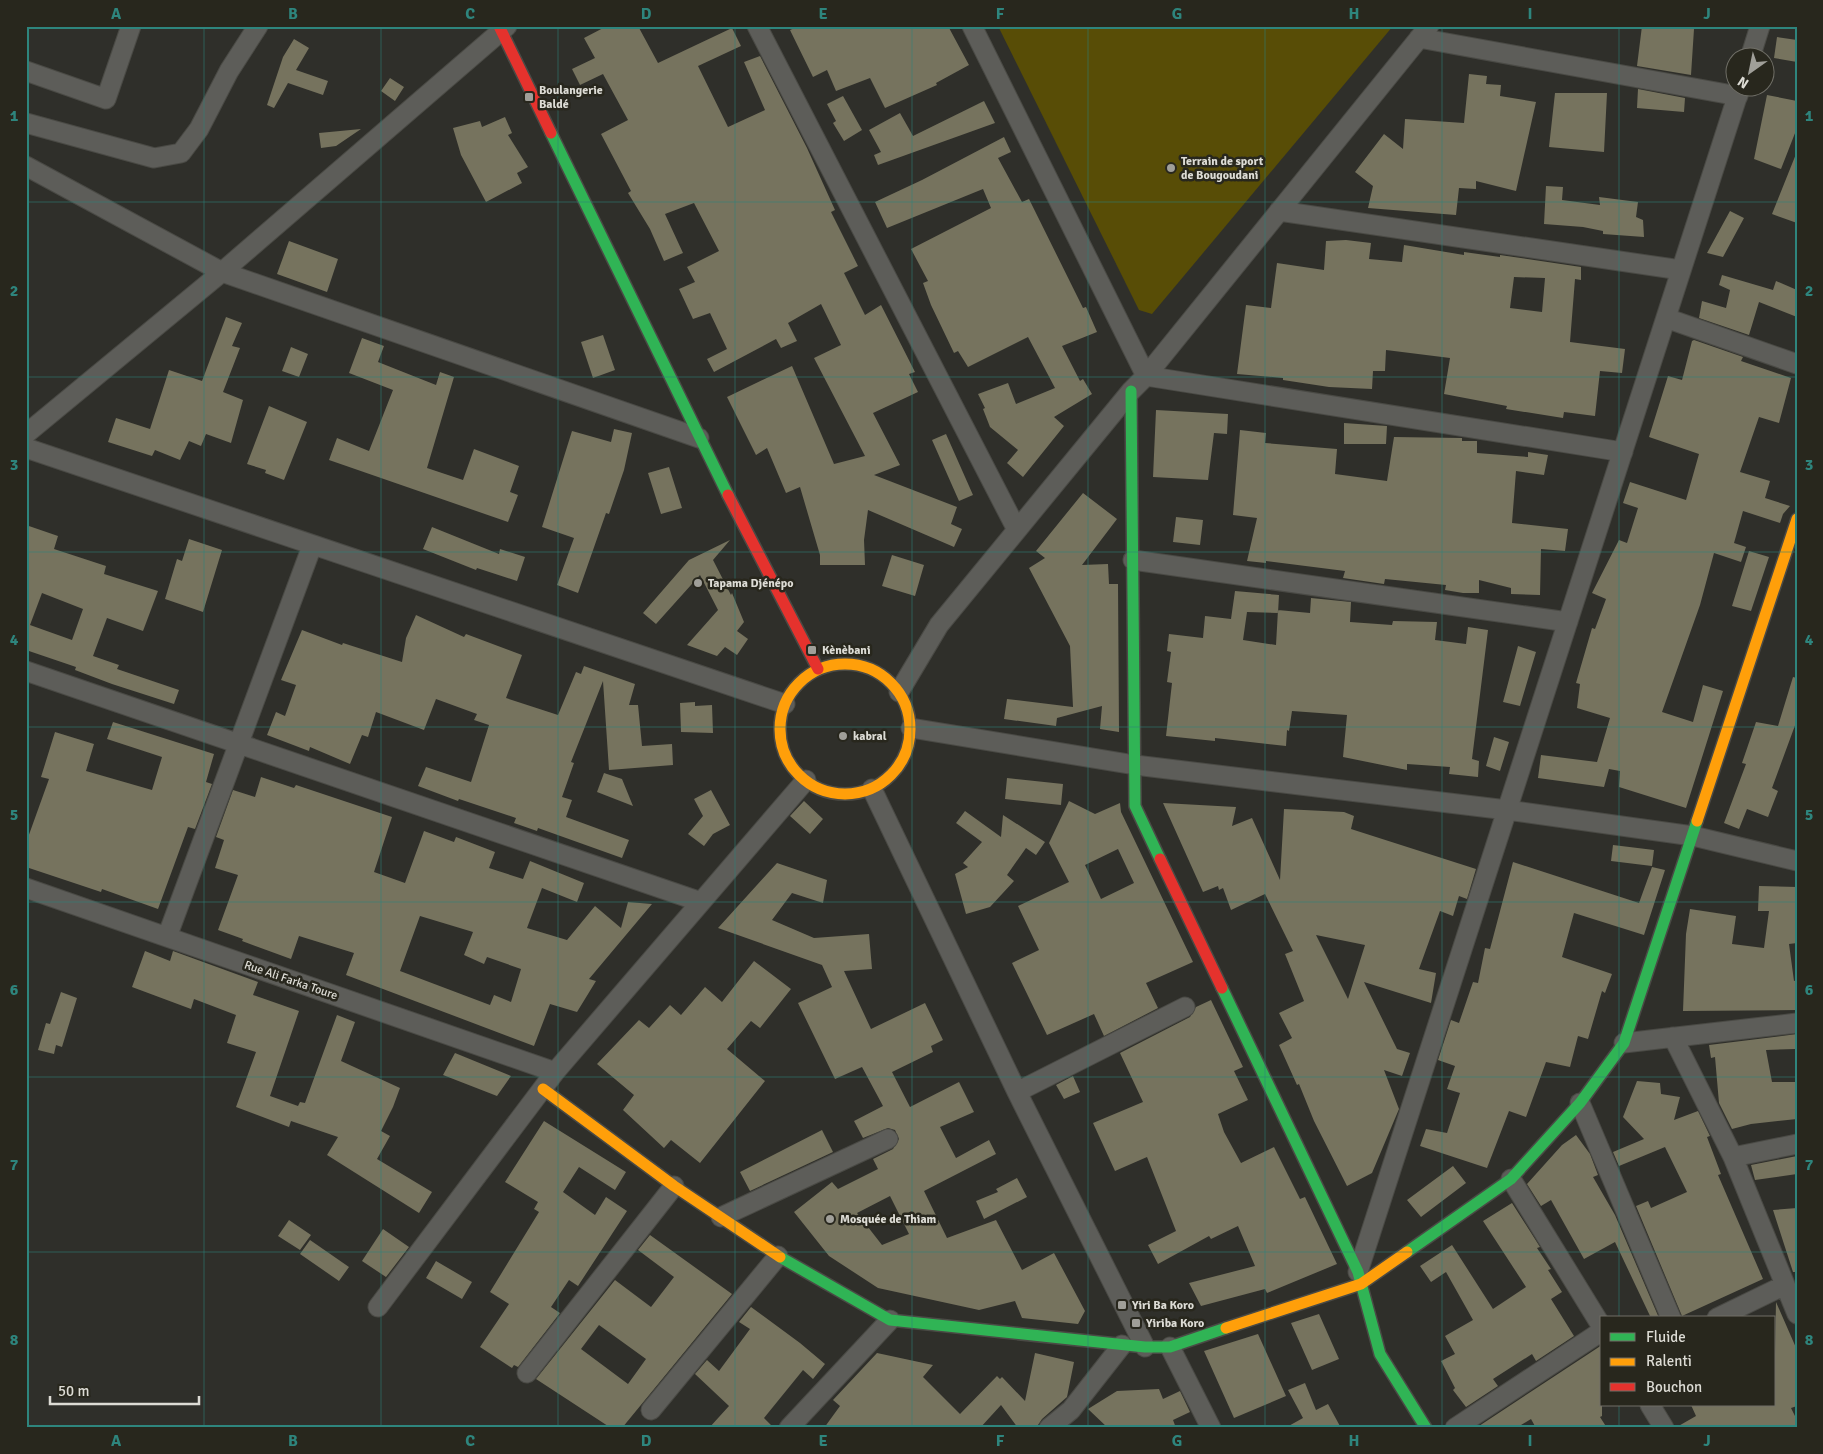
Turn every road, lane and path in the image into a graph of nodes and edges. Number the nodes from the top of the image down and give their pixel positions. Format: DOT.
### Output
graph roads {
  1 [pos="131,26"];
  2 [pos="258,26"];
  3 [pos="756,26"];
  4 [pos="972,26"];
  5 [pos="1760,26"];
  6 [pos="503,28"];
  7 [pos="1424,32"];
  8 [pos="1753,48"];
  9 [pos="26,71"];
  10 [pos="1726,90"];
  11 [pos="1737,98"];
  12 [pos="26,123"];
  13 [pos="26,166"];
  14 [pos="1279,211"];
  15 [pos="1681,270"];
  16 [pos="222,272"];
  17 [pos="1666,318"];
  18 [pos="1797,364"];
  19 [pos="1146,376"];
  20 [pos="1131,391"];
  21 [pos="26,434"];
  22 [pos="699,438"];
  23 [pos="26,448"];
  24 [pos="1623,452"];
  25 [pos="1797,519"];
  26 [pos="1017,530"];
  27 [pos="312,546"];
  28 [pos="1132,560"];
  29 [pos="1568,622"];
  30 [pos="818,669"];
  31 [pos="26,671"];
  32 [pos="899,692"];
  33 [pos="785,704"];
  34 [pos="911,728"];
  35 [pos="239,744"];
  36 [pos="1134,765"];
  37 [pos="806,780"];
  38 [pos="872,789"];
  39 [pos="1507,810"];
  40 [pos="1693,836"];
  41 [pos="1797,861"];
  42 [pos="26,888"];
  43 [pos="702,902"];
  44 [pos="167,937"];
  45 [pos="1186,1006"];
  46 [pos="1797,1022"];
  47 [pos="1673,1037"];
  48 [pos="1624,1043"];
  49 [pos="555,1072"];
  50 [pos="542,1089"];
  51 [pos="1017,1092"];
  52 [pos="1580,1102"];
  53 [pos="888,1139"];
  54 [pos="1797,1144"];
  55 [pos="1732,1157"];
  56 [pos="1511,1179"];
  57 [pos="674,1186"];
  58 [pos="721,1218"];
  59 [pos="778,1256"];
  60 [pos="1359,1278"];
  61 [pos="1785,1285"];
  62 [pos="378,1307"];
  63 [pos="1797,1314"];
  64 [pos="1671,1316"];
  65 [pos="1721,1316"];
  66 [pos="890,1320"];
  67 [pos="1600,1324"];
  68 [pos="1600,1332"];
  69 [pos="1122,1345"];
  70 [pos="1145,1347"];
  71 [pos="1170,1347"];
  72 [pos="527,1373"];
  73 [pos="1651,1406"];
  74 [pos="651,1410"];
  75 [pos="789,1428"];
  76 [pos="1049,1428"];
  77 [pos="1211,1428"];
  78 [pos="1426,1428"];
  79 [pos="1456,1428"];
  80 [pos="1664,1428"];
  1 -- 9 [label="street"];
  2 -- 12 [label="street"];
  3 -- 26 [label="street"];
  4 -- 19 [label="street"];
  5 -- 8 [label="street"];
  6 -- 16 [label="street"];
  6 -- 22 [label="street"];
  7 -- 10 [label="street"];
  7 -- 14 [label="street"];
  11 -- 15 [label="street"];
  13 -- 16 [label="street"];
  14 -- 15 [label="street"];
  14 -- 19 [label="street"];
  15 -- 17 [label="street"];
  16 -- 21 [label="street"];
  16 -- 22 [label="street"];
  17 -- 18 [label="street"];
  17 -- 24 [label="street"];
  19 -- 20 [label="street"];
  19 -- 24 [label="street"];
  20 -- 26 [label="street"];
  20 -- 28 [label="street"];
  22 -- 30 [label="street"];
  23 -- 27 [label="street"];
  24 -- 29 [label="street"];
  25 -- 40 [label="street"];
  26 -- 32 [label="street"];
  27 -- 33 [label="street"];
  27 -- 35 [label="street"];
  28 -- 29 [label="street"];
  28 -- 36 [label="street"];
  29 -- 39 [label="street"];
  30 -- 32 [label="street"];
  30 -- 33 [label="street"];
  31 -- 35 [label="street"];
  32 -- 34 [label="street"];
  33 -- 37 [label="street"];
  34 -- 36 [label="street"];
  34 -- 38 [label="street"];
  35 -- 43 [label="street"];
  35 -- 44 [label="street"];
  36 -- 39 [label="street"];
  36 -- 60 [label="street"];
  37 -- 38 [label="street"];
  37 -- 43 [label="street"];
  38 -- 51 [label="street"];
  39 -- 40 [label="street"];
  39 -- 60 [label="street"];
  40 -- 41 [label="street"];
  40 -- 48 [label="street"];
  42 -- 44 [label="street, Rue Ali Farka Toure"];
  43 -- 49 [label="street"];
  44 -- 49 [label="street, Rue Ali Farka Toure"];
  45 -- 51 [label="street"];
  46 -- 47 [label="street"];
  47 -- 48 [label="street"];
  47 -- 55 [label="street"];
  48 -- 52 [label="street"];
  49 -- 50 [label="street"];
  50 -- 57 [label="street"];
  50 -- 62 [label="street"];
  51 -- 70 [label="street"];
  52 -- 56 [label="street"];
  52 -- 64 [label="street"];
  53 -- 58 [label="street"];
  54 -- 55 [label="street"];
  55 -- 61 [label="street"];
  56 -- 60 [label="street"];
  56 -- 67 [label="street"];
  57 -- 58 [label="street"];
  57 -- 72 [label="street"];
  58 -- 59 [label="street"];
  59 -- 66 [label="street"];
  59 -- 74 [label="street"];
  60 -- 71 [label="street"];
  60 -- 78 [label="street"];
  61 -- 63 [label="street"];
  61 -- 65 [label="street"];
  66 -- 69 [label="street"];
  66 -- 75 [label="street"];
  68 -- 79 [label="street"];
  69 -- 70 [label="street"];
  69 -- 76 [label="street"];
  70 -- 71 [label="street"];
  71 -- 77 [label="street"];
  73 -- 80 [label="street"];
}
